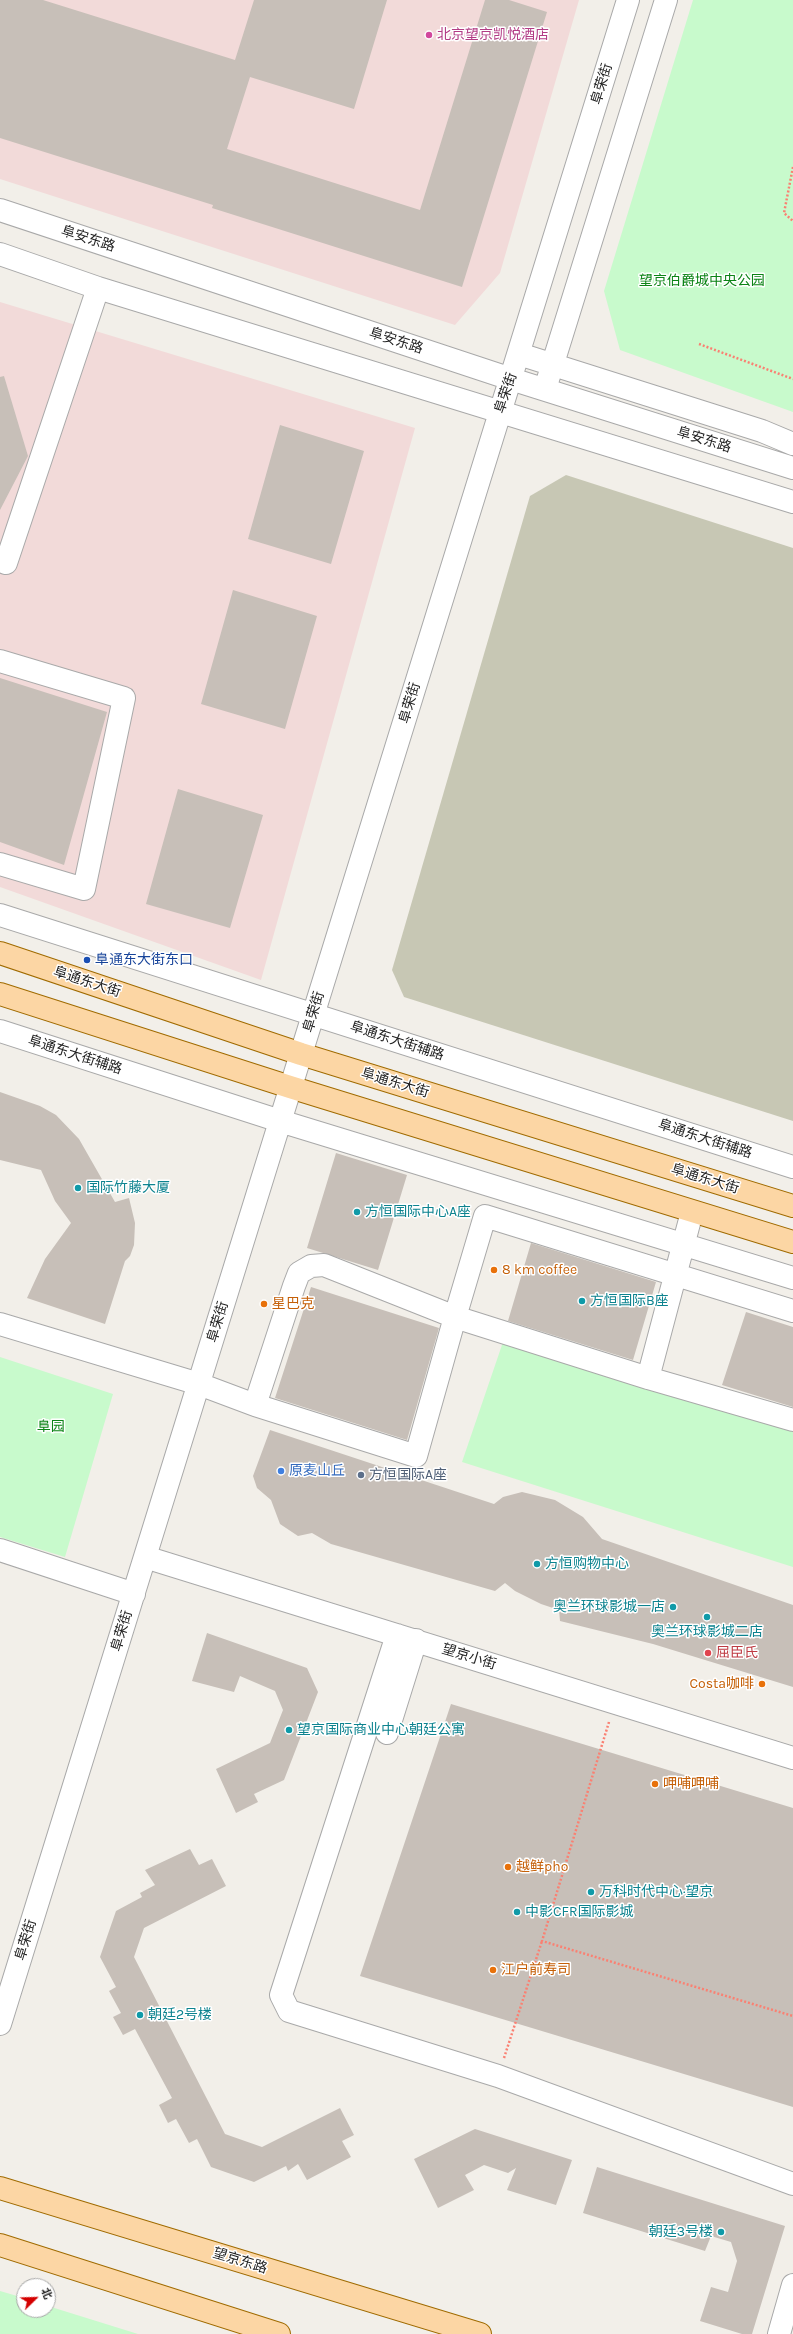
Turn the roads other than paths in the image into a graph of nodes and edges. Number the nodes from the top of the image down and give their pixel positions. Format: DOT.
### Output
graph roads {
  1 [pos="628,0"];
  2 [pos="666,0"];
  3 [pos="0,210"];
  4 [pos="0,254"];
  5 [pos="98,288"];
  6 [pos="519,354"];
  7 [pos="553,365"];
  8 [pos="512,379"];
  9 [pos="545,389"];
  10 [pos="500,410"];
  11 [pos="793,444"];
  12 [pos="793,468"];
  13 [pos="793,502"];
  14 [pos="0,561"];
  15 [pos="0,661"];
  16 [pos="0,864"];
  17 [pos="0,915"];
  18 [pos="0,953"];
  19 [pos="0,994"];
  20 [pos="313,1014"];
  21 [pos="0,1031"];
  22 [pos="301,1054"];
  23 [pos="290,1087"];
  24 [pos="280,1121"];
  25 [pos="793,1167"];
  26 [pos="725,1186"];
  27 [pos="793,1194"];
  28 [pos="793,1206"];
  29 [pos="692,1212"];
  30 [pos="719,1220"];
  31 [pos="793,1242"];
  32 [pos="683,1244"];
  33 [pos="793,1256"];
  34 [pos="675,1274"];
  35 [pos="793,1278"];
  36 [pos="793,1311"];
  37 [pos="455,1317"];
  38 [pos="0,1324"];
  39 [pos="648,1378"];
  40 [pos="199,1384"];
  41 [pos="255,1405"];
  42 [pos="793,1420"];
  43 [pos="0,1550"];
  44 [pos="145,1557"];
  45 [pos="134,1594"];
  46 [pos="415,1640"];
  47 [pos="387,1732"];
  48 [pos="793,1758"];
  49 [pos="0,2024"];
  50 [pos="793,2184"];
  51 [pos="0,2188"];
  52 [pos="0,2245"];
  53 [pos="793,2285"];
  54 [pos="279,2334"];
  55 [pos="480,2334"];
  56 [pos="779,2334"];
  1 -- 6 [label="street, 阜荣街"];
  2 -- 7 [label="street"];
  3 -- 8 [label="street, 阜安东路"];
  4 -- 5 [label="street"];
  5 -- 10 [label="street"];
  5 -- 14 [label="street"];
  6 -- 7 [label="street"];
  6 -- 8 [label="street, 阜荣街"];
  7 -- 9 [label="street"];
  7 -- 11 [label="street"];
  8 -- 9 [label="street, 阜安东路"];
  8 -- 10 [label="street, 阜荣街"];
  9 -- 12 [label="street, 阜安东路"];
  10 -- 13 [label="street"];
  10 -- 20 [label="street, 阜荣街"];
  15 -- 16 [label="street"];
  17 -- 20 [label="street, 阜通东大街辅路"];
  18 -- 22 [label="main road, 阜通东大街"];
  19 -- 23 [label="main road"];
  20 -- 22 [label="street, 阜荣街"];
  20 -- 25 [label="street, 阜通东大街辅路"];
  21 -- 24 [label="street, 阜通东大街辅路"];
  22 -- 23 [label="street, 阜荣街"];
  22 -- 26 [label="main road, 阜通东大街"];
  23 -- 24 [label="street, 阜荣街"];
  23 -- 29 [label="main road"];
  24 -- 32 [label="street, 阜通东大街辅路"];
  24 -- 40 [label="street, 阜荣街"];
  26 -- 27 [label="main road"];
  26 -- 28 [label="main road, 阜通东大街"];
  29 -- 30 [label="main road"];
  29 -- 32 [label="street"];
  30 -- 31 [label="main road"];
  30 -- 33 [label="main road"];
  32 -- 34 [label="street"];
  32 -- 35 [label="street, 阜通东大街辅路"];
  34 -- 36 [label="street"];
  34 -- 37 [label="street"];
  34 -- 39 [label="street"];
  37 -- 39 [label="street"];
  37 -- 41 [label="street"];
  37 -- 41 [label="street"];
  38 -- 40 [label="street"];
  39 -- 42 [label="street"];
  40 -- 41 [label="street"];
  40 -- 44 [label="street, 阜荣街"];
  43 -- 45 [label="street"];
  44 -- 45 [label="street, 阜荣街"];
  44 -- 46 [label="street, 望京小街"];
  45 -- 49 [label="street, 阜荣街"];
  46 -- 47 [label="street"];
  46 -- 48 [label="street, 望京小街"];
  46 -- 50 [label="street"];
  51 -- 55 [label="main road, 望京东路"];
  52 -- 54 [label="main road"];
  53 -- 56 [label="street"];
}
